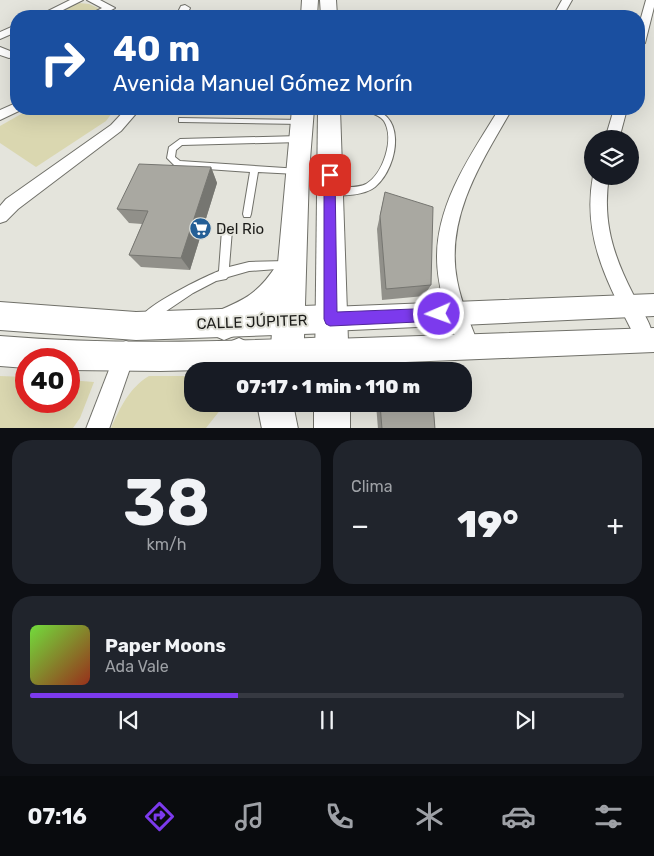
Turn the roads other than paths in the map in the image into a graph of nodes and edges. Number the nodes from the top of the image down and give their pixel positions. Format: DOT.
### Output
graph roads {
  1 [pos="78,0"];
  2 [pos="92,0"];
  3 [pos="651,0"];
  4 [pos="309,7"];
  5 [pos="56,10"];
  6 [pos="106,10"];
  7 [pos="270,10"];
  8 [pos="645,22"];
  9 [pos="128,115"];
  10 [pos="329,115"];
  11 [pos="381,115"];
  12 [pos="502,115"];
  13 [pos="618,115"];
  14 [pos="182,120"];
  15 [pos="302,123"];
  16 [pos="614,130"];
  17 [pos="255,169"];
  18 [pos="298,172"];
  19 [pos="600,185"];
  20 [pos="330,192"];
  21 [pos="6,207"];
  22 [pos="247,214"];
  23 [pos="0,216"];
  24 [pos="227,230"];
  25 [pos="293,264"];
  26 [pos="223,276"];
  27 [pos="654,305"];
  28 [pos="630,306"];
  29 [pos="457,313"];
  30 [pos="0,316"];
  31 [pos="330,319"];
  32 [pos="289,321"];
  33 [pos="224,324"];
  34 [pos="136,326"];
  35 [pos="651,340"];
  36 [pos="469,346"];
  37 [pos="0,351"];
  38 [pos="123,356"];
  39 [pos="332,361"];
  40 [pos="230,362"];
  41 [pos="287,362"];
  42 [pos="310,362"];
  43 [pos="276,412"];
  44 [pos="283,412"];
  45 [pos="332,412"];
  46 [pos="97,428"];
  47 [pos="281,428"];
  48 [pos="332,428"];
  1 -- 5 [label="street"];
  2 -- 6 [label="street"];
  3 -- 8 [label="street"];
  4 -- 7 [label="lane"];
  9 -- 21 [label="street"];
  10 -- 20 [label="main road"];
  11 -- 20 [label="lane"];
  12 -- 29 [label="street"];
  13 -- 16 [label="street"];
  14 -- 15 [label="lane"];
  15 -- 17 [label="lane"];
  15 -- 18 [label="main road"];
  17 -- 18 [label="lane"];
  17 -- 22 [label="lane"];
  18 -- 25 [label="main road"];
  19 -- 28 [label="street"];
  20 -- 31 [label="main road"];
  21 -- 23 [label="street"];
  24 -- 26 [label="lane"];
  25 -- 26 [label="lane"];
  25 -- 32 [label="main road"];
  25 -- 33 [label="main road"];
  26 -- 34 [label="lane"];
  27 -- 28 [label="street, CALLE JÚPITER"];
  28 -- 29 [label="street, CALLE JÚPITER"];
  28 -- 35 [label="street"];
  29 -- 31 [label="street, CALLE JÚPITER"];
  29 -- 36 [label="street"];
  30 -- 34 [label="main road, CALLE JÚPITER"];
  31 -- 32 [label="main road, CALLE JÚPITER"];
  31 -- 39 [label="main road"];
  32 -- 33 [label="main road, CALLE JÚPITER"];
  32 -- 41 [label="main road"];
  33 -- 34 [label="main road, CALLE JÚPITER"];
  34 -- 38 [label="street"];
  35 -- 36 [label="street"];
  36 -- 39 [label="street"];
  37 -- 38 [label="main road"];
  38 -- 40 [label="main road"];
  38 -- 46 [label="street"];
  39 -- 42 [label="main road"];
  43 -- 47 [label="main road"];
  44 -- 47 [label="main road"];
  45 -- 48 [label="main road"];
}
